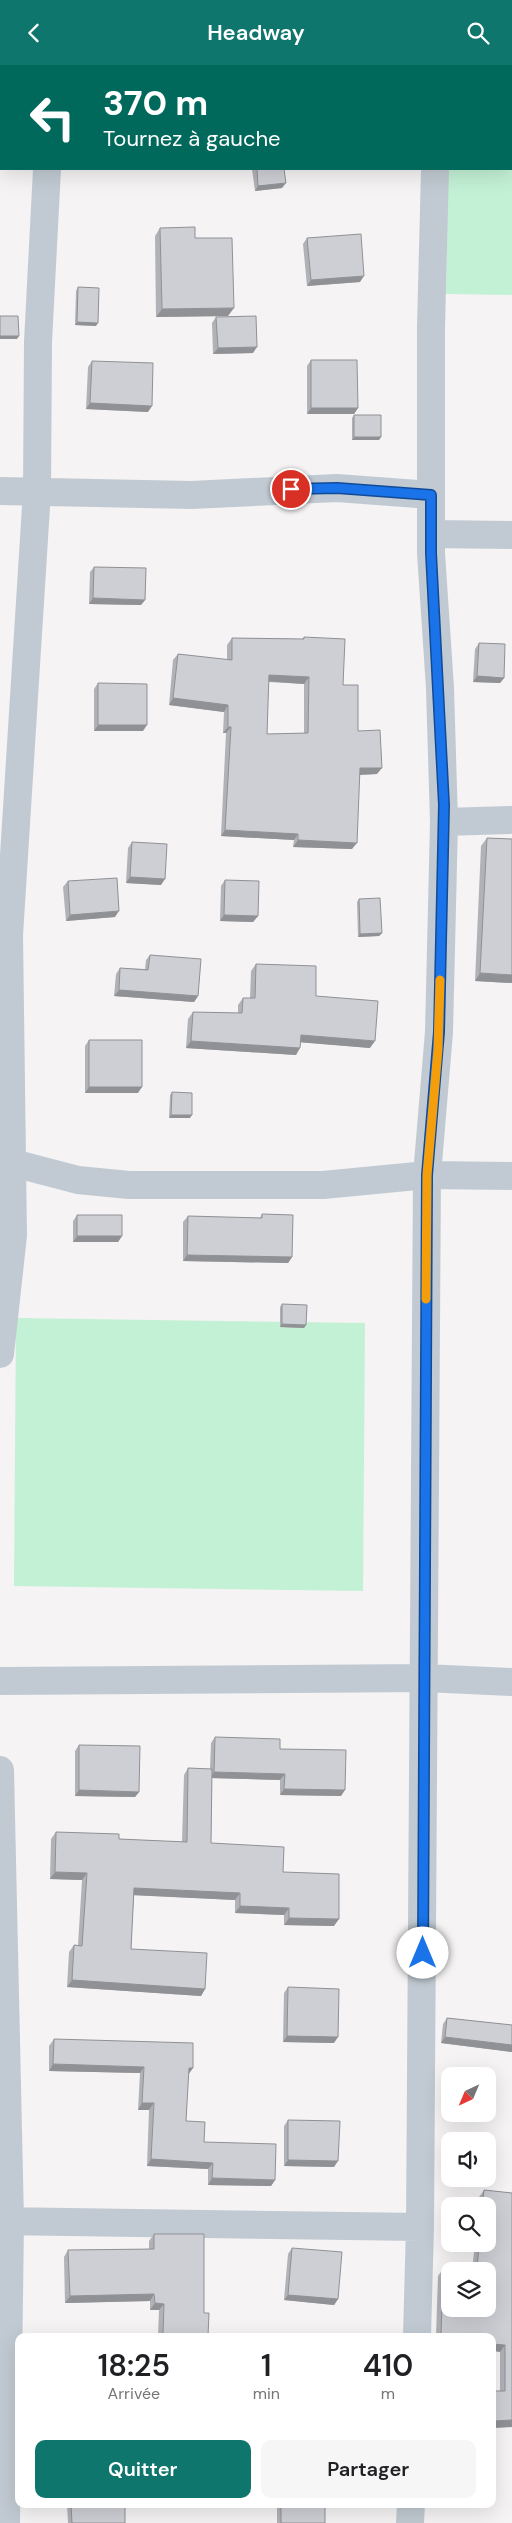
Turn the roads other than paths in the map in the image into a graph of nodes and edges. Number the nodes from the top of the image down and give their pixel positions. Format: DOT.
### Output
graph roads {
  1 [pos="47,170"];
  2 [pos="435,170"];
  3 [pos="0,491"];
  4 [pos="37,491"];
  5 [pos="431,495"];
  6 [pos="432,534"];
  7 [pos="512,535"];
  8 [pos="510,821"];
  9 [pos="444,822"];
  10 [pos="7,1162"];
  11 [pos="427,1175"];
  12 [pos="512,1176"];
  13 [pos="0,1354"];
  14 [pos="425,1678"];
  15 [pos="0,1681"];
  16 [pos="512,1682"];
  17 [pos="0,1771"];
  18 [pos="5,2221"];
  19 [pos="420,2227"];
  20 [pos="417,2333"];
  21 [pos="411,2508"];
  22 [pos="6,2523"];
  23 [pos="410,2523"];
  1 -- 4 [label="street"];
  2 -- 5 [label="street"];
  3 -- 4 [label="street"];
  4 -- 5 [label="street"];
  4 -- 10 [label="street"];
  5 -- 6 [label="street"];
  6 -- 7 [label="street"];
  6 -- 9 [label="street"];
  8 -- 9 [label="street"];
  9 -- 11 [label="street"];
  10 -- 11 [label="street"];
  10 -- 13 [label="street"];
  11 -- 12 [label="street"];
  11 -- 14 [label="street"];
  14 -- 15 [label="street"];
  14 -- 16 [label="street"];
  14 -- 19 [label="street"];
  17 -- 18 [label="street"];
  18 -- 19 [label="street"];
  18 -- 22 [label="street"];
  19 -- 20 [label="street"];
  21 -- 23 [label="street"];
}
